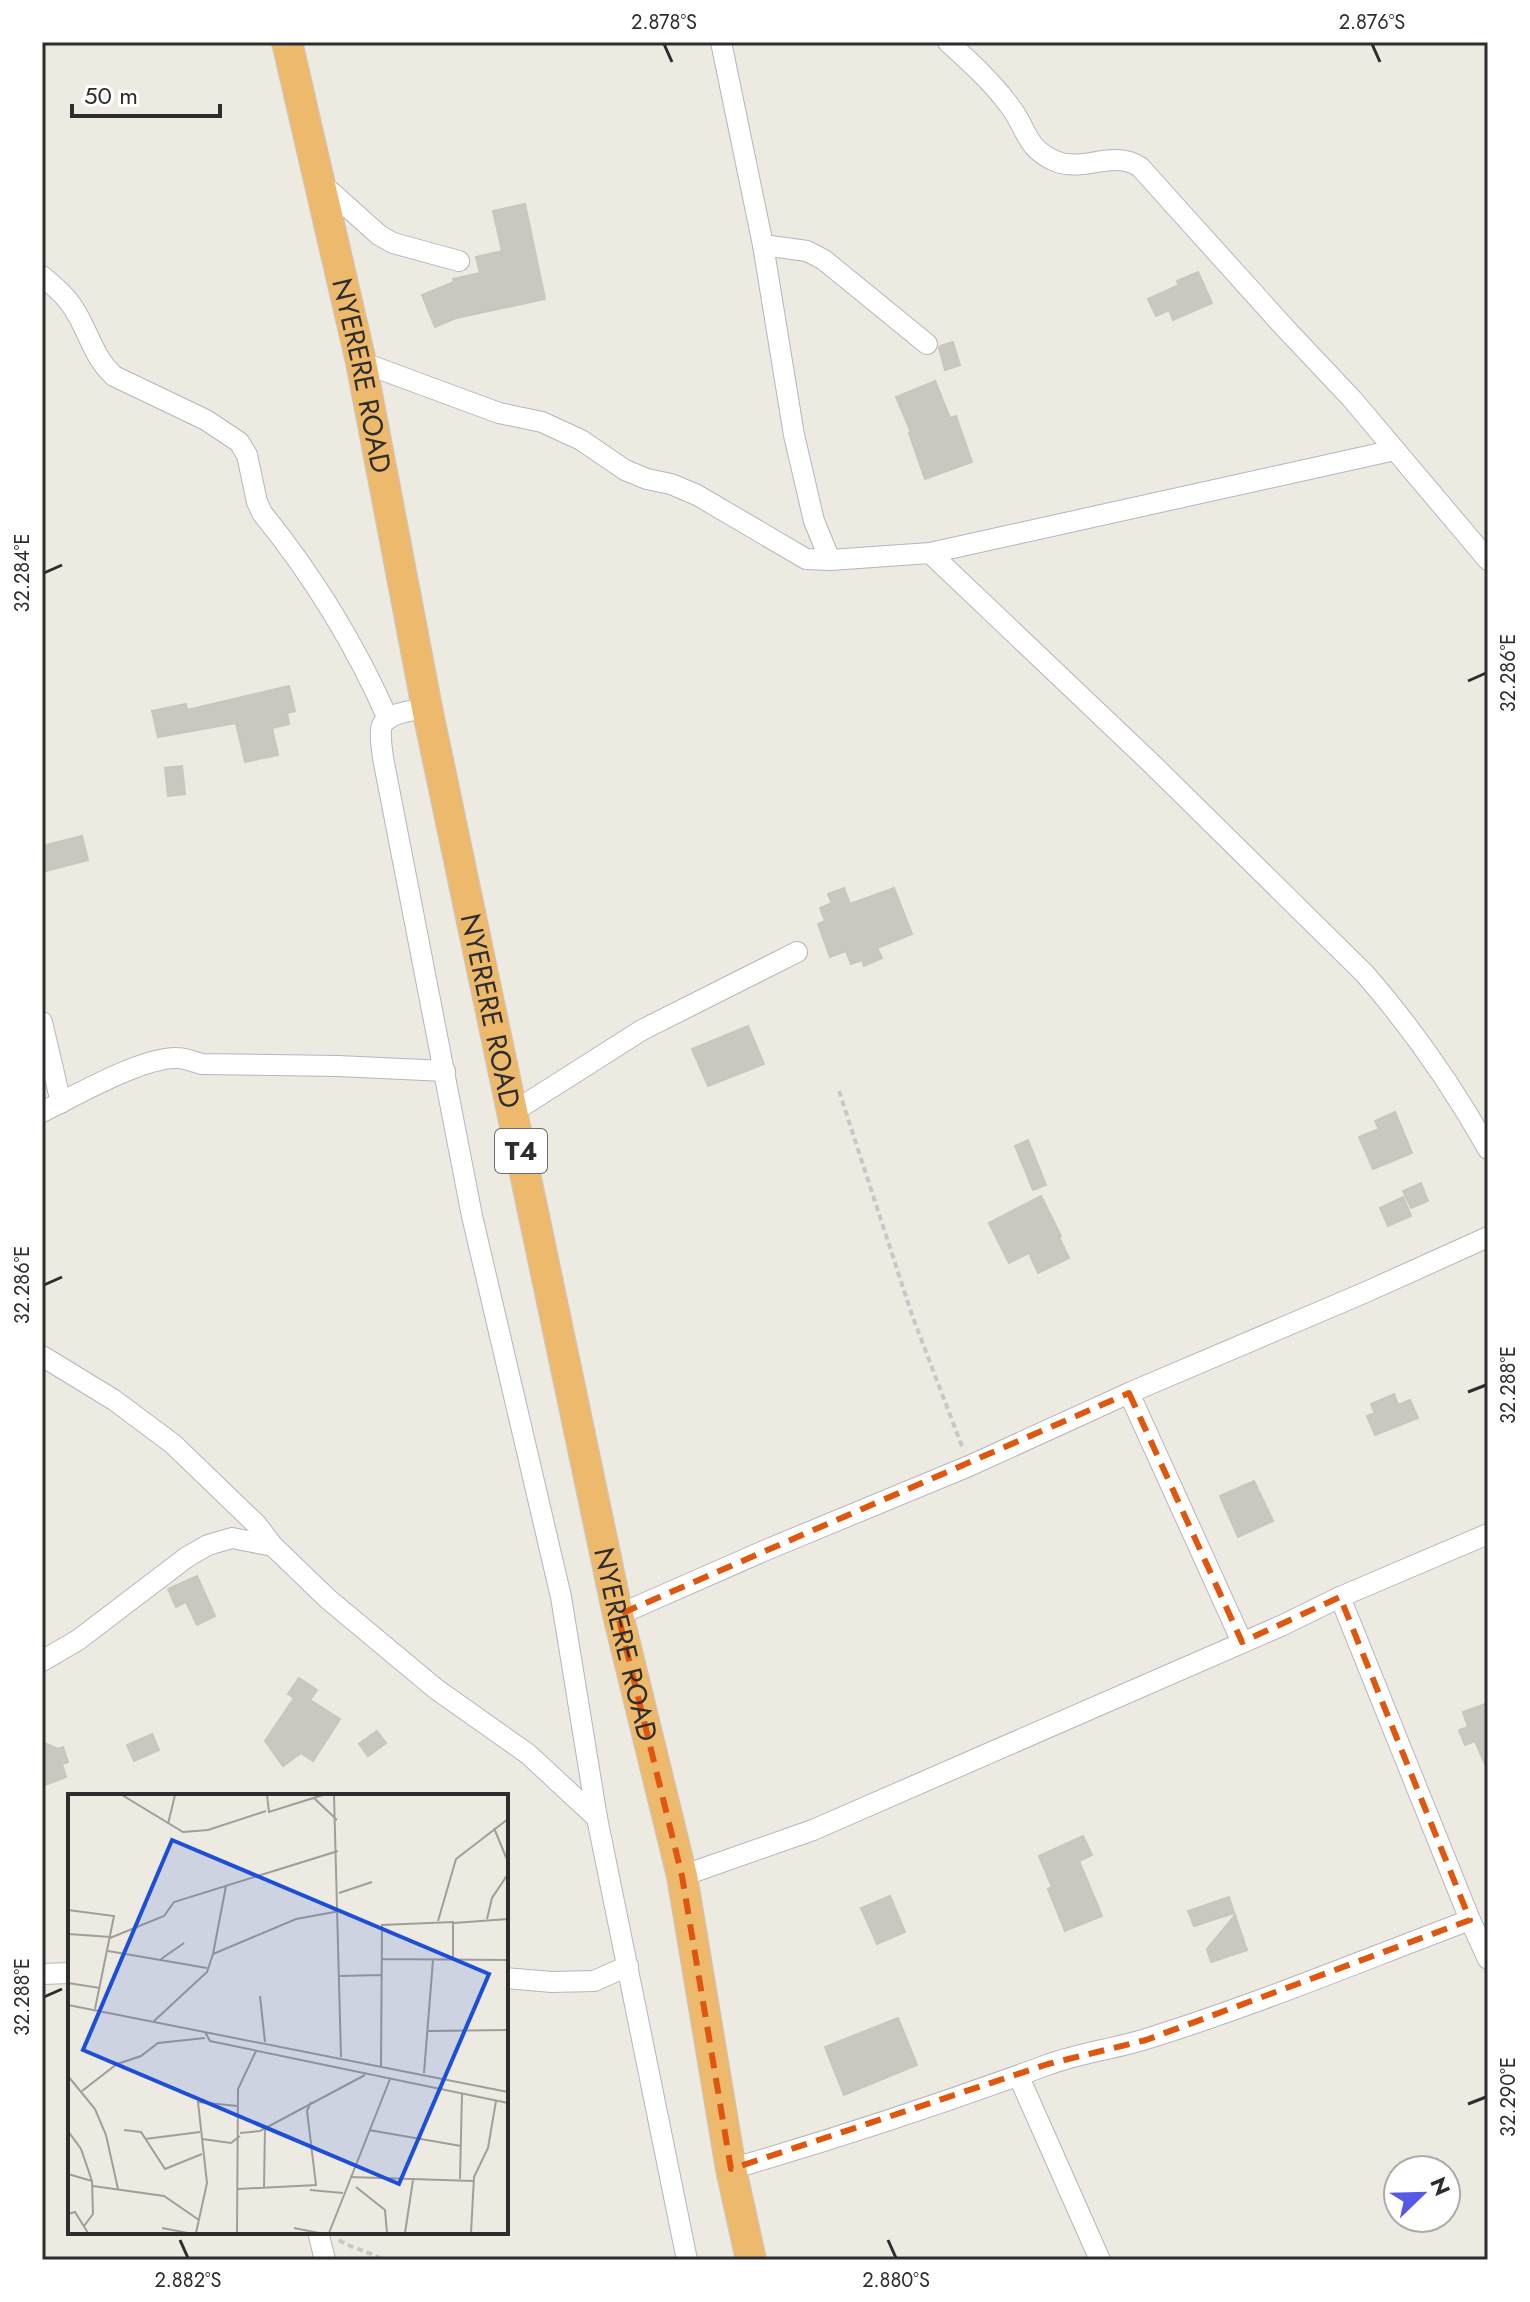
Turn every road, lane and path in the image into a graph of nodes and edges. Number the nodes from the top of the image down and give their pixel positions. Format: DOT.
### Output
graph roads {
  1 [pos="287,42"];
  2 [pos="721,42"];
  3 [pos="948,42"];
  4 [pos="321,183"];
  5 [pos="763,245"];
  6 [pos="459,261"];
  7 [pos="42,276"];
  8 [pos="927,344"];
  9 [pos="361,362"];
  10 [pos="1395,450"];
  11 [pos="930,553"];
  12 [pos="830,560"];
  13 [pos="1488,560"];
  14 [pos="427,708"];
  15 [pos="388,719"];
  16 [pos="797,952"];
  17 [pos="42,1022"];
  18 [pos="445,1071"];
  19 [pos="839,1091"];
  20 [pos="61,1103"];
  21 [pos="42,1112"];
  22 [pos="513,1112"];
  23 [pos="1488,1149"];
  24 [pos="1488,1237"];
  25 [pos="42,1356"];
  26 [pos="1129,1393"];
  27 [pos="969,1466"];
  28 [pos="1488,1534"];
  29 [pos="273,1546"];
  30 [pos="1340,1597"];
  31 [pos="618,1615"];
  32 [pos="1242,1642"];
  33 [pos="42,1661"];
  34 [pos="597,1818"];
  35 [pos="682,1876"];
  36 [pos="1470,1920"];
  37 [pos="1488,1959"];
  38 [pos="628,1966"];
  39 [pos="68,1973"];
  40 [pos="42,1974"];
  41 [pos="508,1978"];
  42 [pos="1019,2077"];
  43 [pos="731,2169"];
  44 [pos="318,2234"];
  45 [pos="338,2240"];
  46 [pos="325,2260"];
  47 [pos="383,2260"];
  48 [pos="687,2260"];
  49 [pos="751,2260"];
  50 [pos="1100,2260"];
  1 -- 4 [label="highway, NYERERE ROAD / T4"];
  2 -- 5 [label="street"];
  3 -- 10 [label="street"];
  4 -- 6 [label="street"];
  4 -- 9 [label="highway, NYERERE ROAD / T4"];
  5 -- 8 [label="street"];
  5 -- 12 [label="street"];
  7 -- 15 [label="street"];
  9 -- 12 [label="street"];
  9 -- 14 [label="highway, NYERERE ROAD / T4"];
  10 -- 11 [label="street"];
  10 -- 13 [label="street"];
  11 -- 12 [label="street"];
  11 -- 23 [label="street"];
  14 -- 15 [label="street"];
  14 -- 22 [label="highway, NYERERE ROAD / T4"];
  15 -- 18 [label="street"];
  16 -- 22 [label="street"];
  17 -- 20 [label="street"];
  18 -- 20 [label="street"];
  18 -- 34 [label="street"];
  19 -- 27 [label="path"];
  20 -- 21 [label="street"];
  22 -- 31 [label="highway, NYERERE ROAD / T4"];
  24 -- 26 [label="street"];
  25 -- 29 [label="street"];
  26 -- 27 [label="street"];
  26 -- 32 [label="street"];
  27 -- 31 [label="street"];
  28 -- 30 [label="street"];
  29 -- 33 [label="street"];
  29 -- 34 [label="street"];
  30 -- 32 [label="street"];
  30 -- 36 [label="street"];
  31 -- 35 [label="highway, NYERERE ROAD / T4"];
  32 -- 35 [label="street"];
  34 -- 38 [label="street"];
  35 -- 43 [label="highway, NYERERE ROAD / T4"];
  36 -- 37 [label="street"];
  36 -- 42 [label="street"];
  38 -- 41 [label="street"];
  38 -- 48 [label="street"];
  39 -- 40 [label="street"];
  42 -- 43 [label="street"];
  42 -- 50 [label="street"];
  43 -- 49 [label="highway, NYERERE ROAD / T4"];
  44 -- 46 [label="street"];
  45 -- 47 [label="path"];
}
